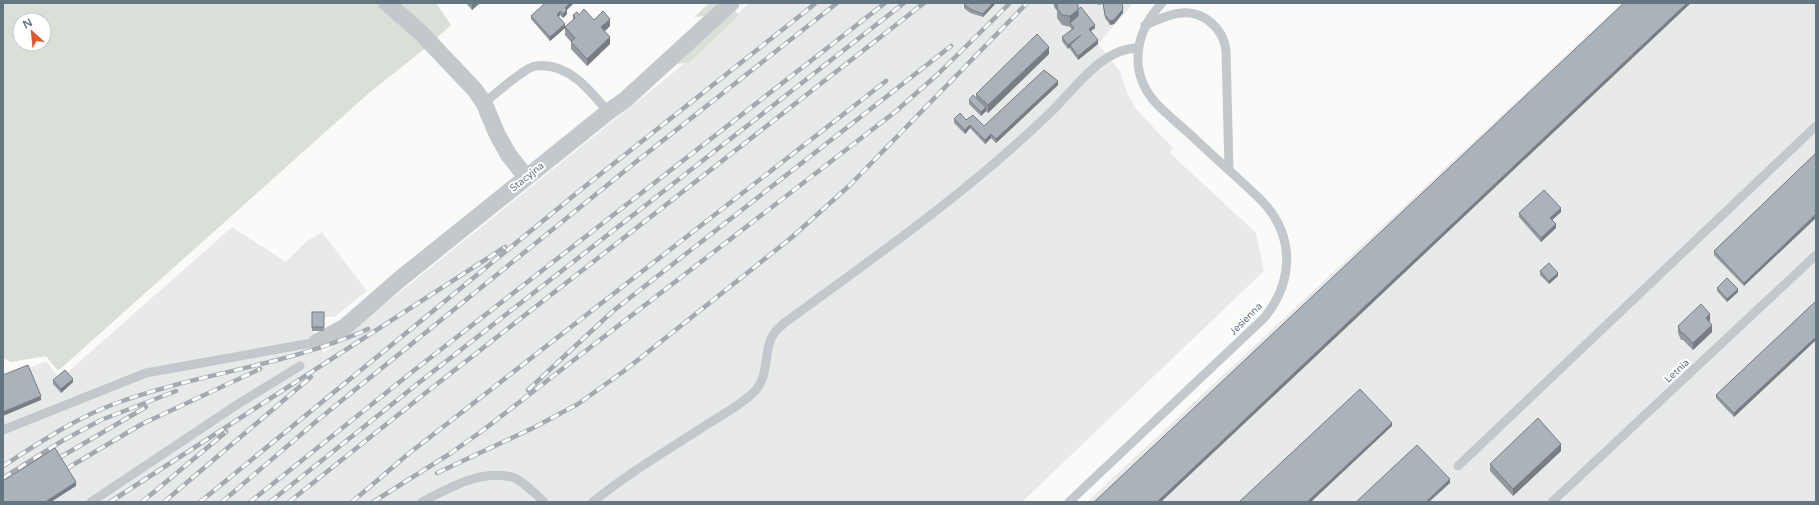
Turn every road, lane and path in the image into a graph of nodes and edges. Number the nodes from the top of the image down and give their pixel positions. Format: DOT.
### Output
graph roads {
  1 [pos="387,3"];
  2 [pos="731,3"];
  3 [pos="1162,3"];
  4 [pos="1145,25"];
  5 [pos="1138,48"];
  6 [pos="484,103"];
  7 [pos="608,112"];
  8 [pos="1816,126"];
  9 [pos="1229,170"];
  10 [pos="526,177"];
  11 [pos="1816,255"];
  12 [pos="317,342"];
  13 [pos="300,366"];
  14 [pos="3,430"];
  15 [pos="1458,466"];
  16 [pos="91,502"];
  17 [pos="422,502"];
  18 [pos="544,502"];
  19 [pos="592,502"];
  20 [pos="1069,502"];
  21 [pos="1552,502"];
  1 -- 6 [label="street"];
  2 -- 7 [label="street, Stacyjna"];
  3 -- 4 [label="lane, Jesienna"];
  4 -- 5 [label="lane, Jesienna"];
  4 -- 9 [label="lane"];
  5 -- 9 [label="lane, Jesienna"];
  5 -- 19 [label="lane"];
  6 -- 7 [label="lane"];
  6 -- 10 [label="street"];
  7 -- 10 [label="street, Stacyjna"];
  8 -- 15 [label="lane"];
  9 -- 20 [label="lane, Jesienna"];
  10 -- 12 [label="street, Stacyjna"];
  11 -- 21 [label="lane, Letnia"];
  12 -- 14 [label="lane"];
  13 -- 16 [label="lane"];
  17 -- 18 [label="lane"];
}
